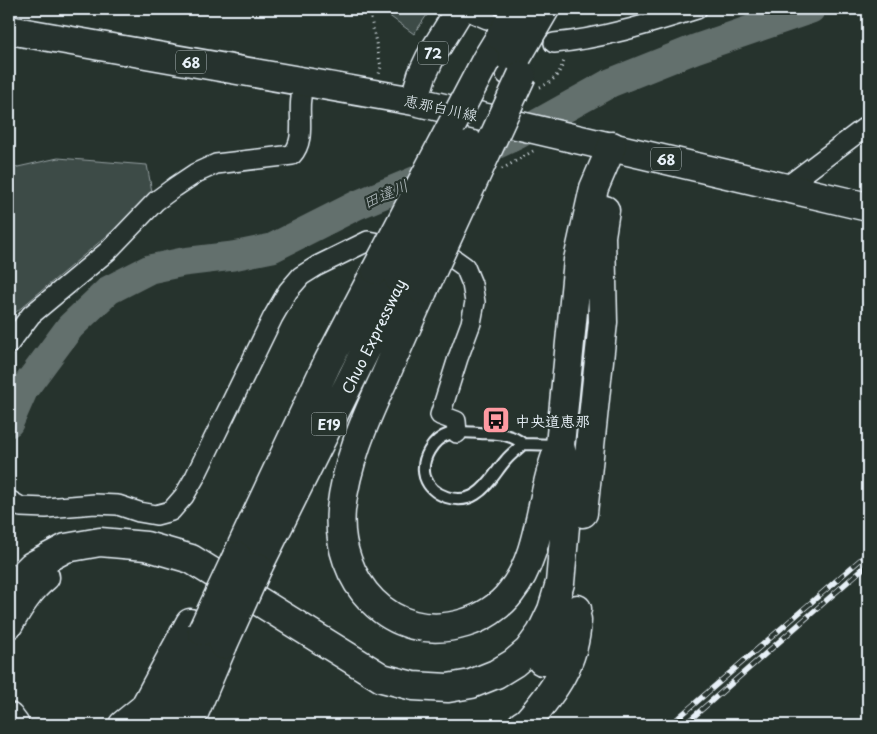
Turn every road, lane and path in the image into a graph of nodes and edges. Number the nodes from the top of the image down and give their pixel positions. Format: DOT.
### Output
graph roads {
  1 [pos="369,9"];
  2 [pos="462,9"];
  3 [pos="517,9"];
  4 [pos="546,9"];
  5 [pos="697,9"];
  6 [pos="487,19"];
  7 [pos="9,30"];
  8 [pos="554,43"];
  9 [pos="506,68"];
  10 [pos="304,82"];
  11 [pos="374,94"];
  12 [pos="414,101"];
  13 [pos="868,126"];
  14 [pos="612,146"];
  15 [pos="786,187"];
  16 [pos="868,207"];
  17 [pos="400,281"];
  18 [pos="9,344"];
  19 [pos="457,433"];
  20 [pos="523,444"];
  21 [pos="560,445"];
  22 [pos="9,500"];
  23 [pos="240,557"];
  24 [pos="9,589"];
  25 [pos="577,609"];
  26 [pos="9,624"];
  27 [pos="205,633"];
  28 [pos="9,718"];
  29 [pos="15,725"];
  30 [pos="123,725"];
  31 [pos="164,725"];
  32 [pos="189,725"];
  33 [pos="522,725"];
  1 -- 11 [label="path"];
  2 -- 6 [label="street"];
  2 -- 12 [label="main road, 72"];
  3 -- 9 [label="main road, Chuo Expressway / E19"];
  4 -- 9 [label="main road"];
  5 -- 8 [label="street"];
  7 -- 10 [label="main road, 恵那白川線 / 68"];
  9 -- 17 [label="main road, Chuo Expressway / E19, bridge"];
  9 -- 17 [label="main road, bridge"];
  10 -- 11 [label="main road, 恵那白川線 / 68"];
  10 -- 18 [label="street"];
  11 -- 12 [label="main road, 恵那白川線 / 68"];
  12 -- 14 [label="main road, 恵那白川線 / 68"];
  13 -- 15 [label="street"];
  14 -- 15 [label="main road, 恵那白川線 / 68"];
  14 -- 21 [label="main road"];
  14 -- 25 [label="main road"];
  15 -- 16 [label="main road, 恵那白川線 / 68"];
  17 -- 21 [label="main road"];
  17 -- 23 [label="main road, Chuo Expressway / E19"];
  17 -- 23 [label="main road, Chuo Expressway / E19"];
  19 -- 20 [label="lane"];
  19 -- 20 [label="lane"];
  19 -- 22 [label="street"];
  20 -- 21 [label="lane"];
  21 -- 24 [label="main road"];
  23 -- 27 [label="main road, Chuo Expressway / E19, bridge"];
  25 -- 26 [label="main road"];
  25 -- 33 [label="main road"];
  27 -- 30 [label="main road"];
  27 -- 31 [label="main road, Chuo Expressway / E19"];
  27 -- 32 [label="main road, Chuo Expressway / E19"];
  28 -- 29 [label="main road"];
}
